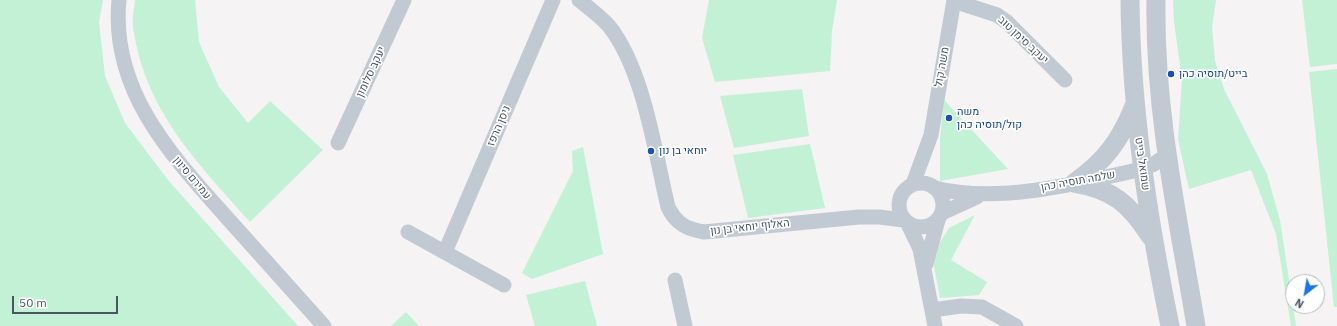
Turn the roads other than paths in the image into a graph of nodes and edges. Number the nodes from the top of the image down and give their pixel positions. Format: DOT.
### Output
graph roads {
  1 [pos="118,0"];
  2 [pos="404,0"];
  3 [pos="553,0"];
  4 [pos="578,0"];
  5 [pos="954,0"];
  6 [pos="1130,0"];
  7 [pos="1156,0"];
  8 [pos="1065,80"];
  9 [pos="1134,105"];
  10 [pos="931,135"];
  11 [pos="338,143"];
  12 [pos="1167,155"];
  13 [pos="1142,169"];
  14 [pos="1074,183"];
  15 [pos="913,184"];
  16 [pos="933,186"];
  17 [pos="986,194"];
  18 [pos="900,197"];
  19 [pos="940,216"];
  20 [pos="859,217"];
  21 [pos="906,222"];
  22 [pos="408,232"];
  23 [pos="1153,242"];
  24 [pos="445,252"];
  25 [pos="925,269"];
  26 [pos="675,280"];
  27 [pos="504,285"];
  28 [pos="932,310"];
  29 [pos="324,326"];
  30 [pos="685,326"];
  31 [pos="935,326"];
  32 [pos="1016,326"];
  33 [pos="1170,326"];
  34 [pos="1196,326"];
  1 -- 29 [label="street, עמירם סיוון"];
  2 -- 11 [label="street, יעקב סלומון"];
  3 -- 24 [label="street, ניסן הרפז"];
  4 -- 20 [label="street, האלוף יוחאי בן נון"];
  5 -- 8 [label="street, יעקב סימן טוב"];
  5 -- 10 [label="street, משה קול"];
  6 -- 9 [label="street, שמואל בייט"];
  7 -- 12 [label="street"];
  9 -- 13 [label="street, שמואל בייט"];
  9 -- 14 [label="street"];
  10 -- 15 [label="street, משה קול"];
  10 -- 16 [label="street, משה קול"];
  12 -- 13 [label="street, שלמה תוסיה כהן"];
  12 -- 34 [label="street"];
  13 -- 14 [label="street, שלמה תוסיה כהן"];
  13 -- 23 [label="street, שמואל בייט"];
  14 -- 17 [label="street, שלמה תוסיה כהן"];
  14 -- 23 [label="street"];
  15 -- 16 [label="street"];
  15 -- 18 [label="street"];
  16 -- 17 [label="street, שלמה תוסיה כהן"];
  16 -- 19 [label="street"];
  17 -- 19 [label="street, שלמה תוסיה כהן"];
  18 -- 20 [label="street, האלוף יוחאי בן נון"];
  18 -- 21 [label="street"];
  19 -- 21 [label="street"];
  19 -- 25 [label="street"];
  20 -- 21 [label="street, האלוף יוחאי בן נון"];
  21 -- 25 [label="street"];
  22 -- 24 [label="street"];
  23 -- 33 [label="street, שמואל בייט"];
  24 -- 27 [label="street"];
  25 -- 28 [label="street"];
  26 -- 30 [label="street"];
  28 -- 31 [label="street"];
  28 -- 32 [label="street"];
}
